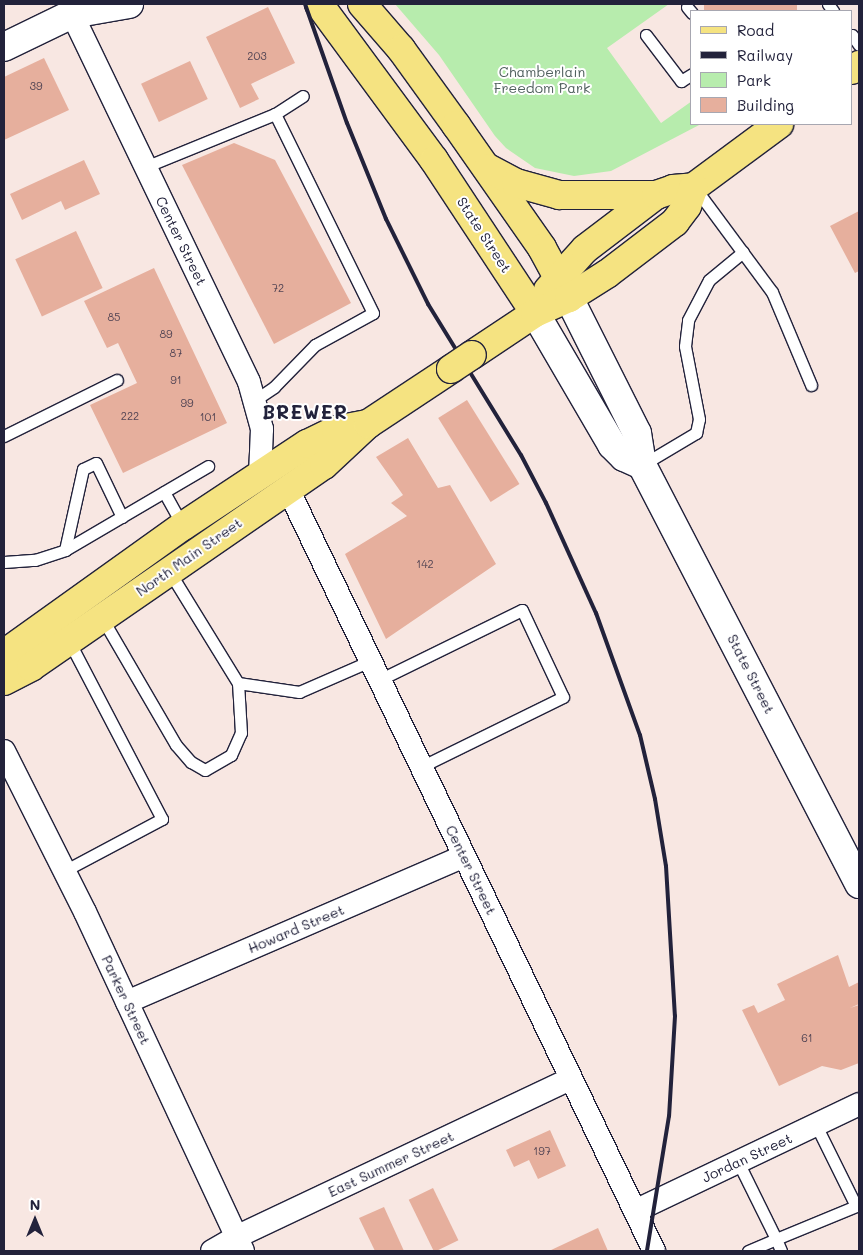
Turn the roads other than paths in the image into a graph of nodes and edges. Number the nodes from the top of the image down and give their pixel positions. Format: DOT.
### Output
graph roads {
  1 [pos="129,4"];
  2 [pos="319,4"];
  3 [pos="362,4"];
  4 [pos="79,9"];
  5 [pos="646,35"];
  6 [pos="4,47"];
  7 [pos="690,75"];
  8 [pos="303,96"];
  9 [pos="275,114"];
  10 [pos="779,125"];
  11 [pos="485,166"];
  12 [pos="145,167"];
  13 [pos="694,187"];
  14 [pos="656,196"];
  15 [pos="743,252"];
  16 [pos="563,287"];
  17 [pos="535,313"];
  18 [pos="117,380"];
  19 [pos="811,385"];
  20 [pos="255,400"];
  21 [pos="368,424"];
  22 [pos="4,436"];
  23 [pos="642,465"];
  24 [pos="208,466"];
  25 [pos="260,475"];
  26 [pos="288,489"];
  27 [pos="164,492"];
  28 [pos="122,517"];
  29 [pos="190,538"];
  30 [pos="65,550"];
  31 [pos="4,562"];
  32 [pos="168,570"];
  33 [pos="102,618"];
  34 [pos="69,641"];
  35 [pos="4,654"];
  36 [pos="375,670"];
  37 [pos="4,681"];
  38 [pos="238,682"];
  39 [pos="4,751"];
  40 [pos="421,767"];
  41 [pos="464,856"];
  42 [pos="64,871"];
  43 [pos="859,884"];
  44 [pos="128,1002"];
  45 [pos="572,1079"];
  46 [pos="859,1104"];
  47 [pos="816,1125"];
  48 [pos="738,1162"];
  49 [pos="858,1210"];
  50 [pos="635,1211"];
  51 [pos="776,1239"];
  52 [pos="239,1244"];
  53 [pos="212,1251"];
  54 [pos="653,1251"];
  55 [pos="748,1251"];
  56 [pos="781,1251"];
  1 -- 4 [label="main road"];
  2 -- 17 [label="main road, State Street"];
  3 -- 11 [label="main road, State Street"];
  4 -- 6 [label="main road"];
  4 -- 12 [label="street, Center Street"];
  5 -- 7 [label="lane"];
  8 -- 9 [label="lane"];
  9 -- 12 [label="lane"];
  9 -- 20 [label="lane"];
  10 -- 13 [label="main road, North Main Street"];
  11 -- 14 [label="main road"];
  11 -- 16 [label="main road, State Street"];
  12 -- 20 [label="street, Center Street"];
  13 -- 14 [label="main road, North Main Street"];
  13 -- 15 [label="lane"];
  13 -- 16 [label="main road, North Main Street"];
  14 -- 16 [label="main road, North Main Street"];
  15 -- 19 [label="lane"];
  15 -- 23 [label="lane"];
  16 -- 17 [label="main road, North Main Street"];
  16 -- 23 [label="main road, State Street"];
  17 -- 21 [label="main road, North Main Street"];
  17 -- 23 [label="main road, State Street"];
  18 -- 22 [label="lane"];
  20 -- 25 [label="street, Center Street"];
  21 -- 25 [label="main road, North Main Street"];
  21 -- 26 [label="main road, North Main Street"];
  23 -- 43 [label="main road, State Street"];
  24 -- 27 [label="lane"];
  25 -- 29 [label="main road, North Main Street"];
  26 -- 29 [label="main road, North Main Street"];
  26 -- 36 [label="street, Center Street"];
  27 -- 28 [label="lane"];
  27 -- 29 [label="lane"];
  28 -- 30 [label="lane"];
  28 -- 30 [label="lane"];
  29 -- 32 [label="main road, North Main Street"];
  29 -- 35 [label="main road, North Main Street"];
  30 -- 31 [label="lane"];
  32 -- 33 [label="main road, North Main Street"];
  32 -- 38 [label="lane"];
  33 -- 34 [label="main road, North Main Street"];
  33 -- 38 [label="lane"];
  34 -- 37 [label="main road, North Main Street"];
  34 -- 42 [label="lane"];
  36 -- 38 [label="lane"];
  36 -- 40 [label="street, Center Street"];
  36 -- 40 [label="lane"];
  39 -- 42 [label="street, Parker Street"];
  40 -- 41 [label="street, Center Street"];
  41 -- 44 [label="street, Howard Street"];
  41 -- 45 [label="street, Center Street"];
  42 -- 44 [label="street, Parker Street"];
  44 -- 52 [label="street, Parker Street"];
  45 -- 50 [label="street, Center Street"];
  45 -- 52 [label="street, East Summer Street"];
  46 -- 47 [label="street, Jordan Street"];
  47 -- 48 [label="street, Jordan Street"];
  47 -- 49 [label="lane"];
  48 -- 50 [label="street, Jordan Street"];
  48 -- 51 [label="lane"];
  49 -- 51 [label="lane"];
  50 -- 54 [label="street, Center Street"];
  51 -- 55 [label="lane"];
  51 -- 56 [label="lane"];
  52 -- 53 [label="street, East Summer Street"];
}
